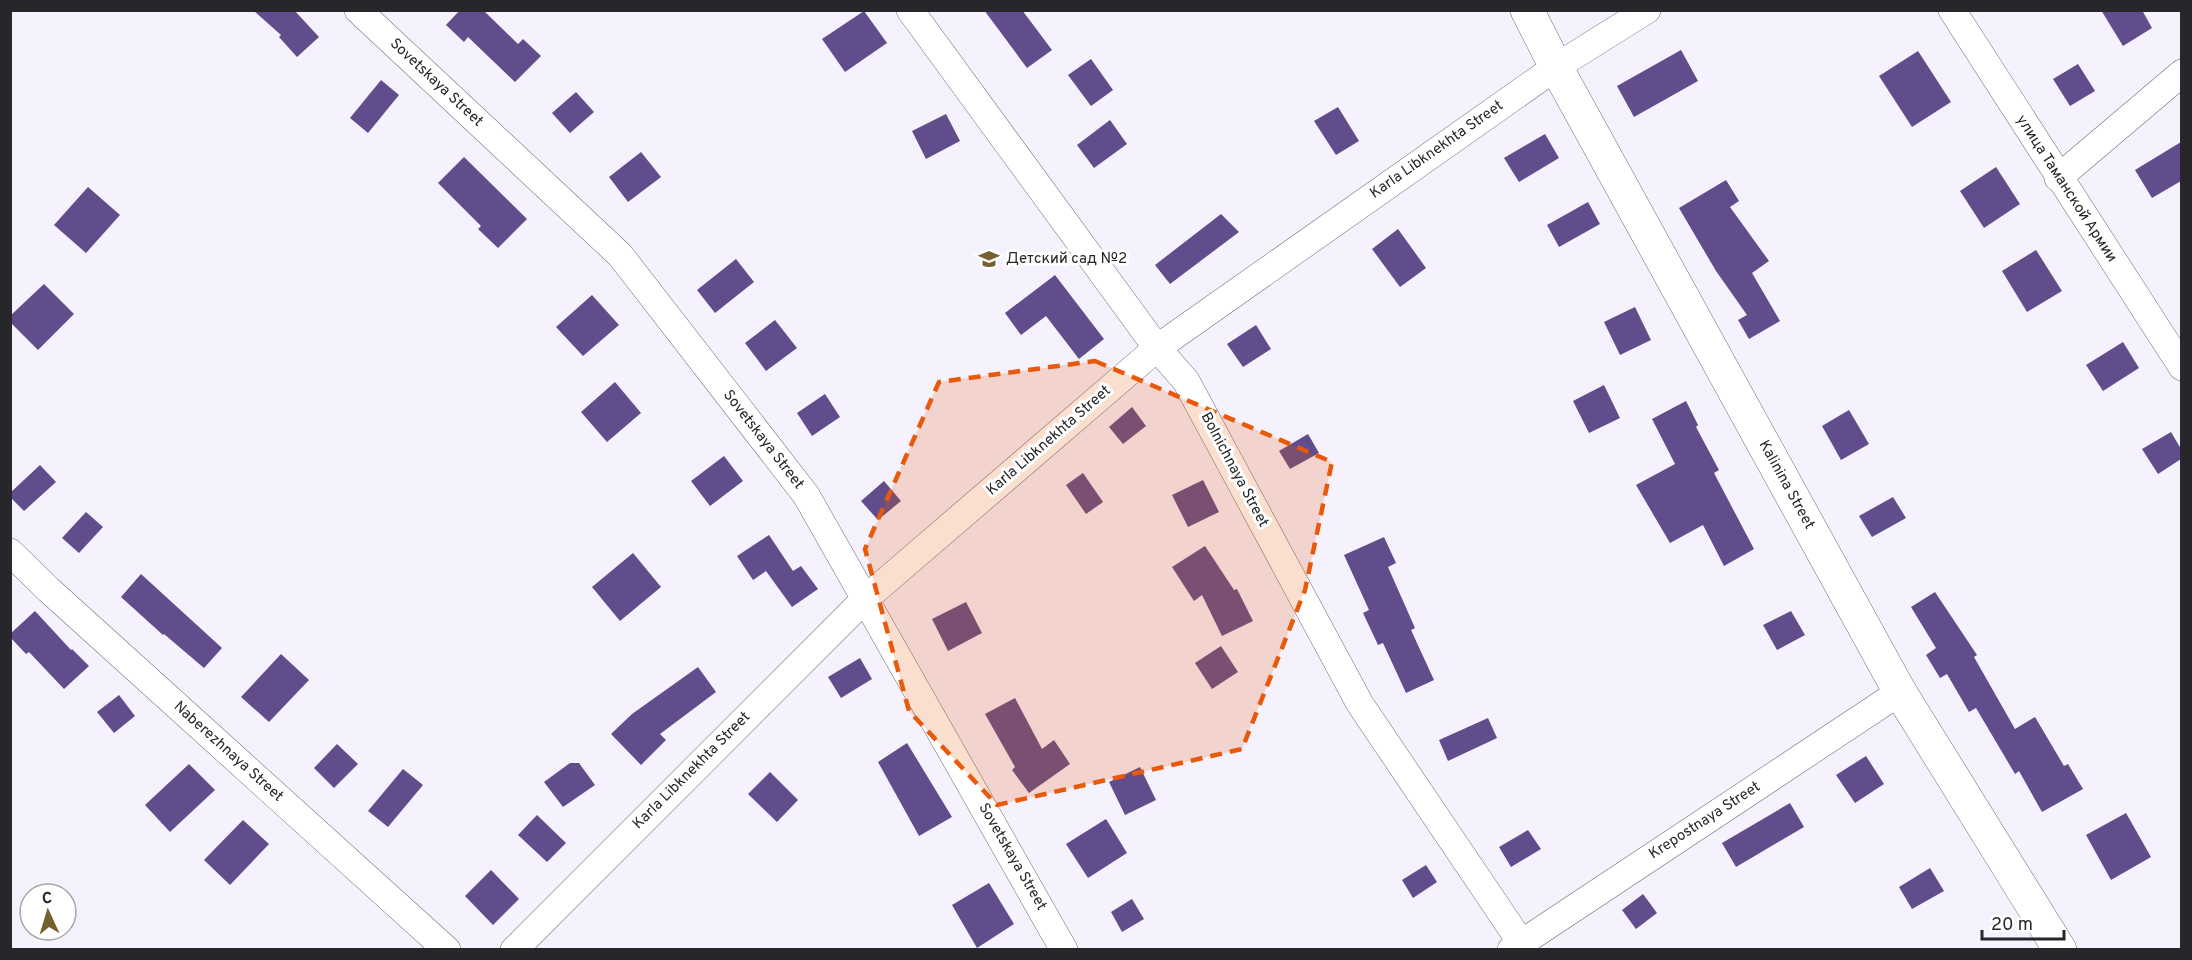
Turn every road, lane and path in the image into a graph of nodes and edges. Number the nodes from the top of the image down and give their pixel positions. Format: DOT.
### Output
graph roads {
  1 [pos="358,10"];
  2 [pos="910,10"];
  3 [pos="1527,10"];
  4 [pos="1647,10"];
  5 [pos="1952,10"];
  6 [pos="1556,67"];
  7 [pos="2181,73"];
  8 [pos="2058,178"];
  9 [pos="1157,348"];
  10 [pos="2181,367"];
  11 [pos="10,552"];
  12 [pos="865,599"];
  13 [pos="1900,692"];
  14 [pos="1520,947"];
  15 [pos="447,950"];
  16 [pos="513,950"];
  17 [pos="1064,950"];
  18 [pos="2060,950"];
  1 -- 12 [label="street, Sovetskaya Street"];
  2 -- 9 [label="street, Bolnichnaya Street"];
  3 -- 6 [label="street, Kalinina Street"];
  4 -- 6 [label="street, Karla Libknekhta Street"];
  5 -- 8 [label="street, улица Таманской Армии"];
  6 -- 9 [label="street, Karla Libknekhta Street"];
  6 -- 13 [label="street, Kalinina Street"];
  7 -- 8 [label="street"];
  8 -- 10 [label="street, улица Таманской Армии"];
  9 -- 12 [label="street, Karla Libknekhta Street"];
  9 -- 14 [label="street, Bolnichnaya Street"];
  11 -- 15 [label="street, Naberezhnaya Street"];
  12 -- 16 [label="street, Karla Libknekhta Street"];
  12 -- 17 [label="street, Sovetskaya Street"];
  13 -- 14 [label="street, Krepostnaya Street"];
  13 -- 18 [label="street, Kalinina Street"];
}
